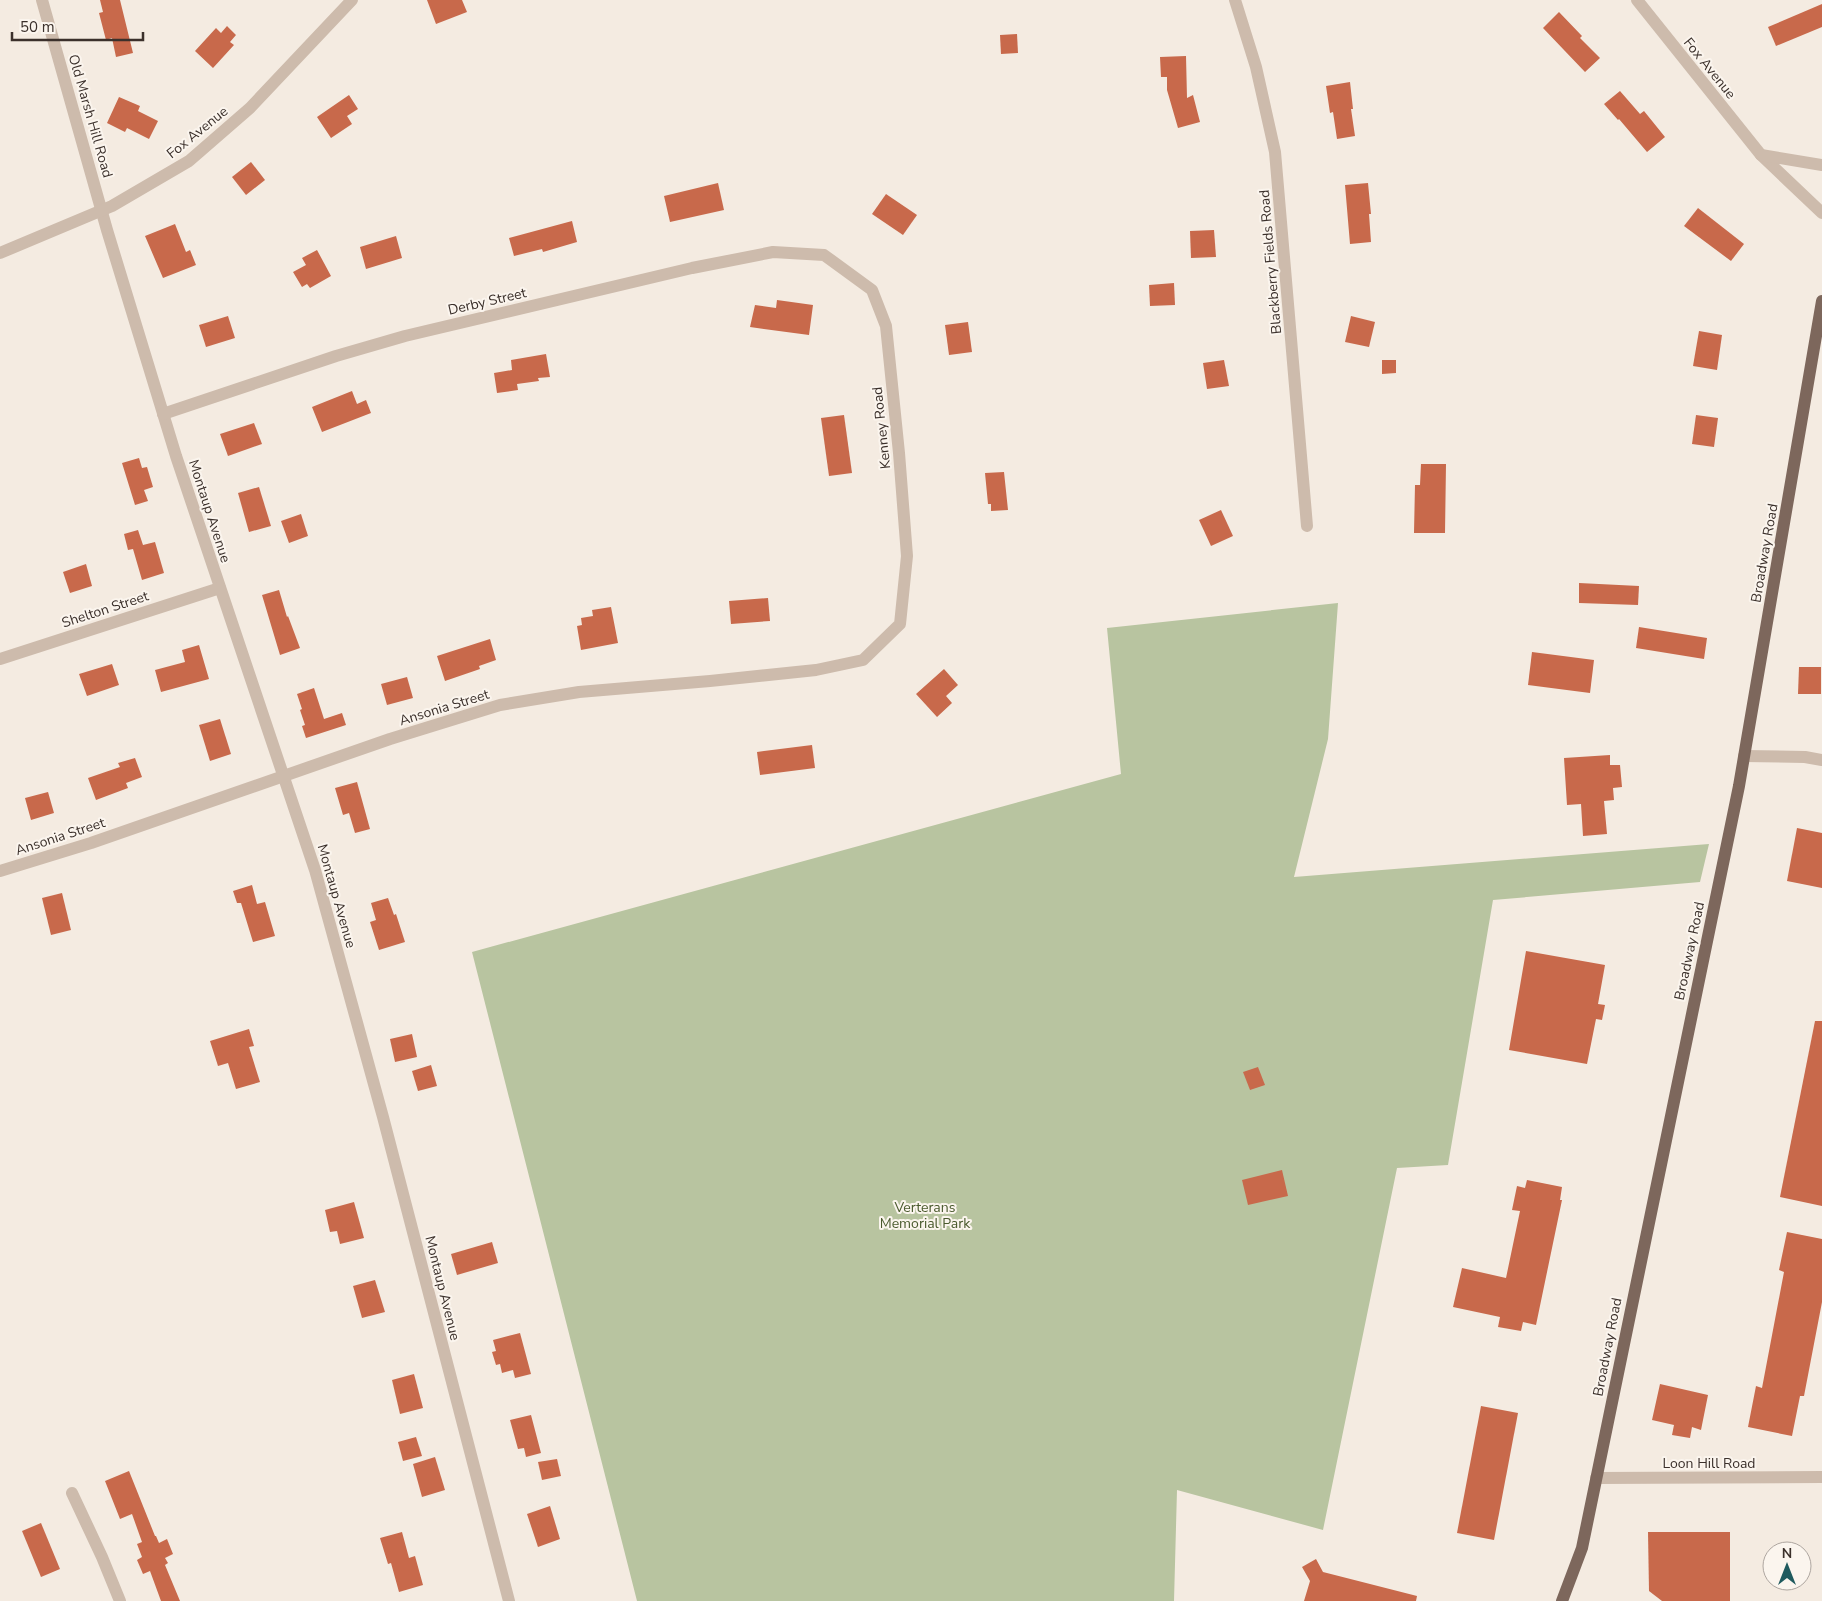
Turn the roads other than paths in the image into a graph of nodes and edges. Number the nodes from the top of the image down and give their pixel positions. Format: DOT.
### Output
graph roads {
  1 [pos="42,0"];
  2 [pos="352,0"];
  3 [pos="1235,0"];
  4 [pos="1637,0"];
  5 [pos="1761,155"];
  6 [pos="1822,165"];
  7 [pos="102,210"];
  8 [pos="1822,213"];
  9 [pos="0,253"];
  10 [pos="824,255"];
  11 [pos="1822,301"];
  12 [pos="163,414"];
  13 [pos="1307,526"];
  14 [pos="220,588"];
  15 [pos="900,624"];
  16 [pos="0,659"];
  17 [pos="1744,756"];
  18 [pos="1822,760"];
  19 [pos="283,776"];
  20 [pos="0,871"];
  21 [pos="1822,1477"];
  22 [pos="1596,1478"];
  23 [pos="72,1493"];
  24 [pos="120,1601"];
  25 [pos="510,1601"];
  26 [pos="1562,1601"];
  1 -- 7 [label="street, Old Marsh Hill Road"];
  2 -- 7 [label="street, Fox Avenue"];
  3 -- 13 [label="street, Blackberry Fields Road"];
  4 -- 5 [label="street, Fox Avenue"];
  5 -- 6 [label="street"];
  5 -- 8 [label="street, Fox Avenue"];
  7 -- 9 [label="street, Fox Avenue"];
  7 -- 12 [label="street, Montaup Avenue"];
  10 -- 12 [label="street, Derby Street"];
  10 -- 15 [label="street, Kenney Road"];
  11 -- 17 [label="main road, Broadway Road"];
  12 -- 14 [label="street, Montaup Avenue"];
  14 -- 16 [label="street, Shelton Street"];
  14 -- 19 [label="street, Montaup Avenue"];
  15 -- 19 [label="street, Ansonia Street"];
  17 -- 18 [label="street"];
  17 -- 22 [label="main road, Broadway Road"];
  19 -- 20 [label="street, Ansonia Street"];
  19 -- 25 [label="street, Montaup Avenue"];
  21 -- 22 [label="street, Loon Hill Road"];
  22 -- 26 [label="main road, Broadway Road"];
  23 -- 24 [label="street"];
}
